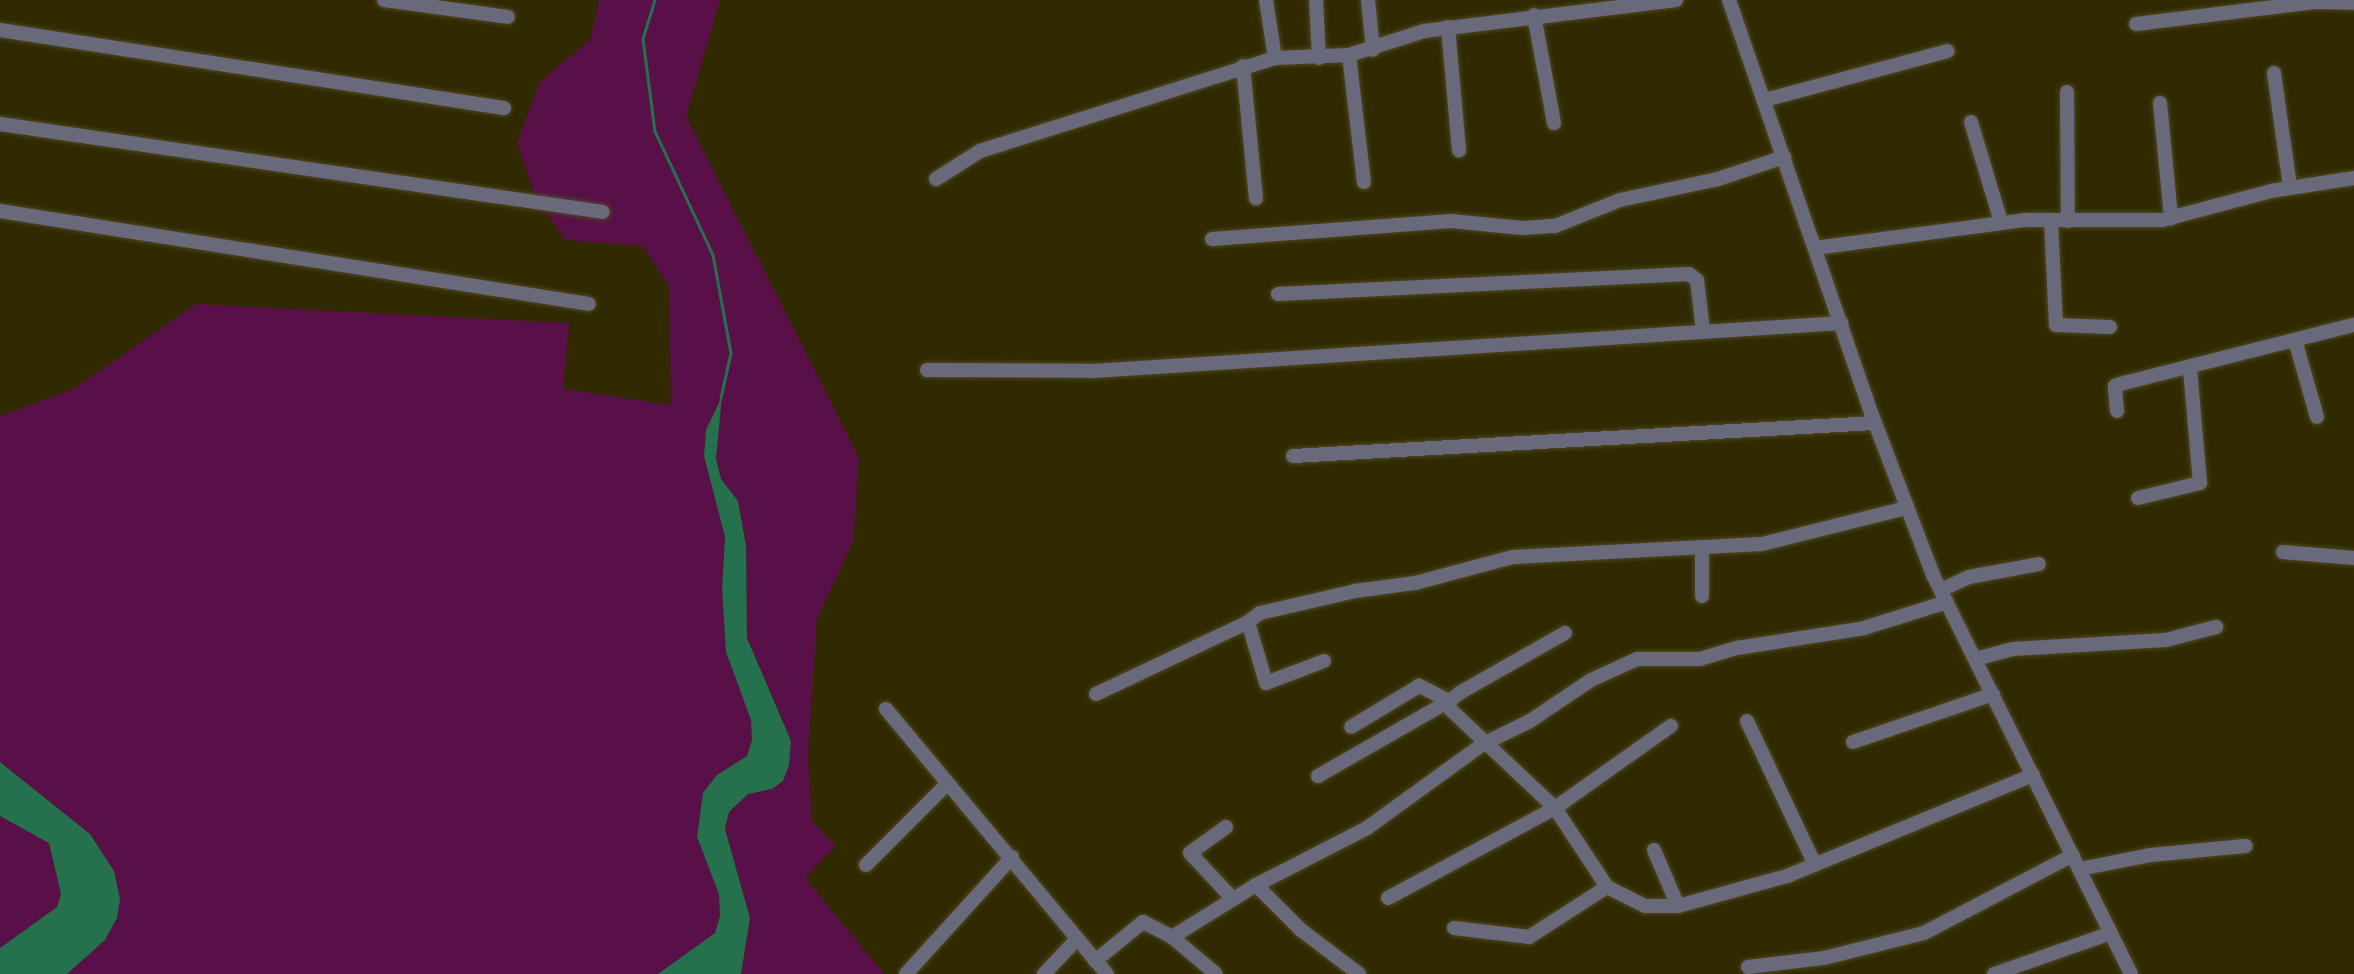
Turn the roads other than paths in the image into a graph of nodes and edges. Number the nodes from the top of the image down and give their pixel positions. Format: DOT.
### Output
graph roads {
  1 [pos="384,0"];
  2 [pos="1266,0"];
  3 [pos="1316,0"];
  4 [pos="1368,0"];
  5 [pos="1676,0"];
  6 [pos="1729,0"];
  7 [pos="2354,3"];
  8 [pos="1534,15"];
  9 [pos="509,18"];
  10 [pos="2136,24"];
  11 [pos="1448,27"];
  12 [pos="0,30"];
  13 [pos="1373,50"];
  14 [pos="1948,51"];
  15 [pos="1349,55"];
  16 [pos="1276,58"];
  17 [pos="1320,58"];
  18 [pos="1242,66"];
  19 [pos="2274,73"];
  20 [pos="2067,92"];
  21 [pos="1765,100"];
  22 [pos="2160,103"];
  23 [pos="504,108"];
  24 [pos="1971,122"];
  25 [pos="1554,123"];
  26 [pos="0,124"];
  27 [pos="1459,151"];
  28 [pos="1784,157"];
  29 [pos="2354,178"];
  30 [pos="936,179"];
  31 [pos="1364,182"];
  32 [pos="2291,187"];
  33 [pos="1256,198"];
  34 [pos="0,211"];
  35 [pos="603,212"];
  36 [pos="2171,218"];
  37 [pos="2051,220"];
  38 [pos="2068,221"];
  39 [pos="2001,222"];
  40 [pos="1212,239"];
  41 [pos="1815,248"];
  42 [pos="1279,294"];
  43 [pos="589,304"];
  44 [pos="1840,323"];
  45 [pos="2354,326"];
  46 [pos="2110,327"];
  47 [pos="1703,330"];
  48 [pos="2295,340"];
  49 [pos="2190,369"];
  50 [pos="927,370"];
  51 [pos="2118,411"];
  52 [pos="2317,416"];
  53 [pos="1875,423"];
  54 [pos="1293,456"];
  55 [pos="2138,498"];
  56 [pos="1906,508"];
  57 [pos="1702,549"];
  58 [pos="2283,552"];
  59 [pos="2354,558"];
  60 [pos="2039,564"];
  61 [pos="1702,596"];
  62 [pos="1944,596"];
  63 [pos="1248,622"];
  64 [pos="2216,627"];
  65 [pos="1565,633"];
  66 [pos="1975,659"];
  67 [pos="1324,661"];
  68 [pos="1096,694"];
  69 [pos="1993,694"];
  70 [pos="1450,701"];
  71 [pos="886,709"];
  72 [pos="1747,722"];
  73 [pos="1671,726"];
  74 [pos="1352,727"];
  75 [pos="1853,742"];
  76 [pos="1483,744"];
  77 [pos="2033,775"];
  78 [pos="1318,776"];
  79 [pos="946,785"];
  80 [pos="1555,807"];
  81 [pos="1226,827"];
  82 [pos="2246,846"];
  83 [pos="1654,850"];
  84 [pos="2073,855"];
  85 [pos="1012,857"];
  86 [pos="866,864"];
  87 [pos="1815,865"];
  88 [pos="2080,869"];
  89 [pos="1256,885"];
  90 [pos="1606,887"];
  91 [pos="1388,898"];
  92 [pos="1233,899"];
  93 [pos="1678,906"];
  94 [pos="1454,928"];
  95 [pos="2111,933"];
  96 [pos="1172,937"];
  97 [pos="1077,939"];
  98 [pos="1095,961"];
  99 [pos="1748,967"];
  100 [pos="906,974"];
  101 [pos="1044,974"];
  102 [pos="1107,974"];
  103 [pos="1216,974"];
  104 [pos="1359,974"];
  105 [pos="1994,974"];
  106 [pos="2131,974"];
  1 -- 9 [label="street"];
  2 -- 16 [label="street"];
  3 -- 17 [label="street"];
  4 -- 13 [label="street"];
  5 -- 8 [label="street"];
  6 -- 21 [label="street"];
  7 -- 10 [label="street"];
  8 -- 11 [label="street"];
  8 -- 25 [label="street"];
  11 -- 13 [label="street"];
  11 -- 27 [label="street"];
  12 -- 23 [label="street"];
  13 -- 15 [label="street"];
  14 -- 21 [label="street"];
  15 -- 17 [label="street"];
  15 -- 31 [label="street"];
  16 -- 17 [label="street"];
  16 -- 18 [label="street"];
  18 -- 30 [label="street"];
  18 -- 33 [label="street"];
  19 -- 32 [label="street"];
  20 -- 38 [label="street"];
  21 -- 28 [label="street"];
  22 -- 36 [label="street"];
  24 -- 39 [label="street"];
  26 -- 35 [label="street"];
  28 -- 40 [label="street"];
  28 -- 41 [label="street"];
  29 -- 32 [label="street"];
  32 -- 36 [label="street"];
  34 -- 43 [label="street"];
  36 -- 38 [label="street"];
  37 -- 38 [label="street"];
  37 -- 39 [label="street"];
  37 -- 46 [label="street"];
  39 -- 41 [label="street"];
  41 -- 44 [label="street"];
  42 -- 47 [label="street"];
  44 -- 47 [label="street"];
  44 -- 53 [label="street"];
  45 -- 48 [label="street"];
  47 -- 50 [label="street"];
  48 -- 49 [label="street"];
  48 -- 52 [label="street"];
  49 -- 51 [label="street"];
  49 -- 55 [label="street"];
  53 -- 54 [label="street"];
  53 -- 56 [label="street"];
  56 -- 57 [label="street"];
  56 -- 62 [label="street"];
  57 -- 61 [label="street"];
  57 -- 63 [label="street"];
  58 -- 59 [label="street"];
  60 -- 62 [label="street"];
  62 -- 66 [label="street"];
  62 -- 76 [label="street"];
  63 -- 67 [label="street"];
  63 -- 68 [label="street"];
  64 -- 66 [label="street"];
  65 -- 70 [label="street"];
  66 -- 69 [label="street"];
  69 -- 75 [label="street"];
  69 -- 77 [label="street"];
  70 -- 74 [label="street"];
  70 -- 76 [label="street"];
  70 -- 78 [label="street"];
  71 -- 79 [label="street"];
  72 -- 87 [label="street"];
  73 -- 80 [label="street"];
  76 -- 80 [label="street"];
  76 -- 89 [label="street"];
  77 -- 84 [label="street"];
  77 -- 87 [label="street"];
  79 -- 85 [label="street"];
  79 -- 86 [label="street"];
  80 -- 90 [label="street"];
  80 -- 91 [label="street"];
  81 -- 92 [label="street"];
  82 -- 88 [label="street"];
  83 -- 93 [label="street"];
  84 -- 88 [label="street"];
  84 -- 99 [label="street"];
  85 -- 97 [label="street"];
  85 -- 100 [label="street"];
  87 -- 93 [label="street"];
  88 -- 95 [label="street"];
  89 -- 92 [label="street"];
  89 -- 104 [label="street"];
  90 -- 93 [label="street"];
  90 -- 94 [label="street"];
  92 -- 96 [label="street"];
  95 -- 105 [label="street"];
  95 -- 106 [label="street"];
  96 -- 98 [label="street"];
  96 -- 103 [label="street"];
  97 -- 98 [label="street"];
  97 -- 101 [label="street"];
  98 -- 102 [label="street"];
}
